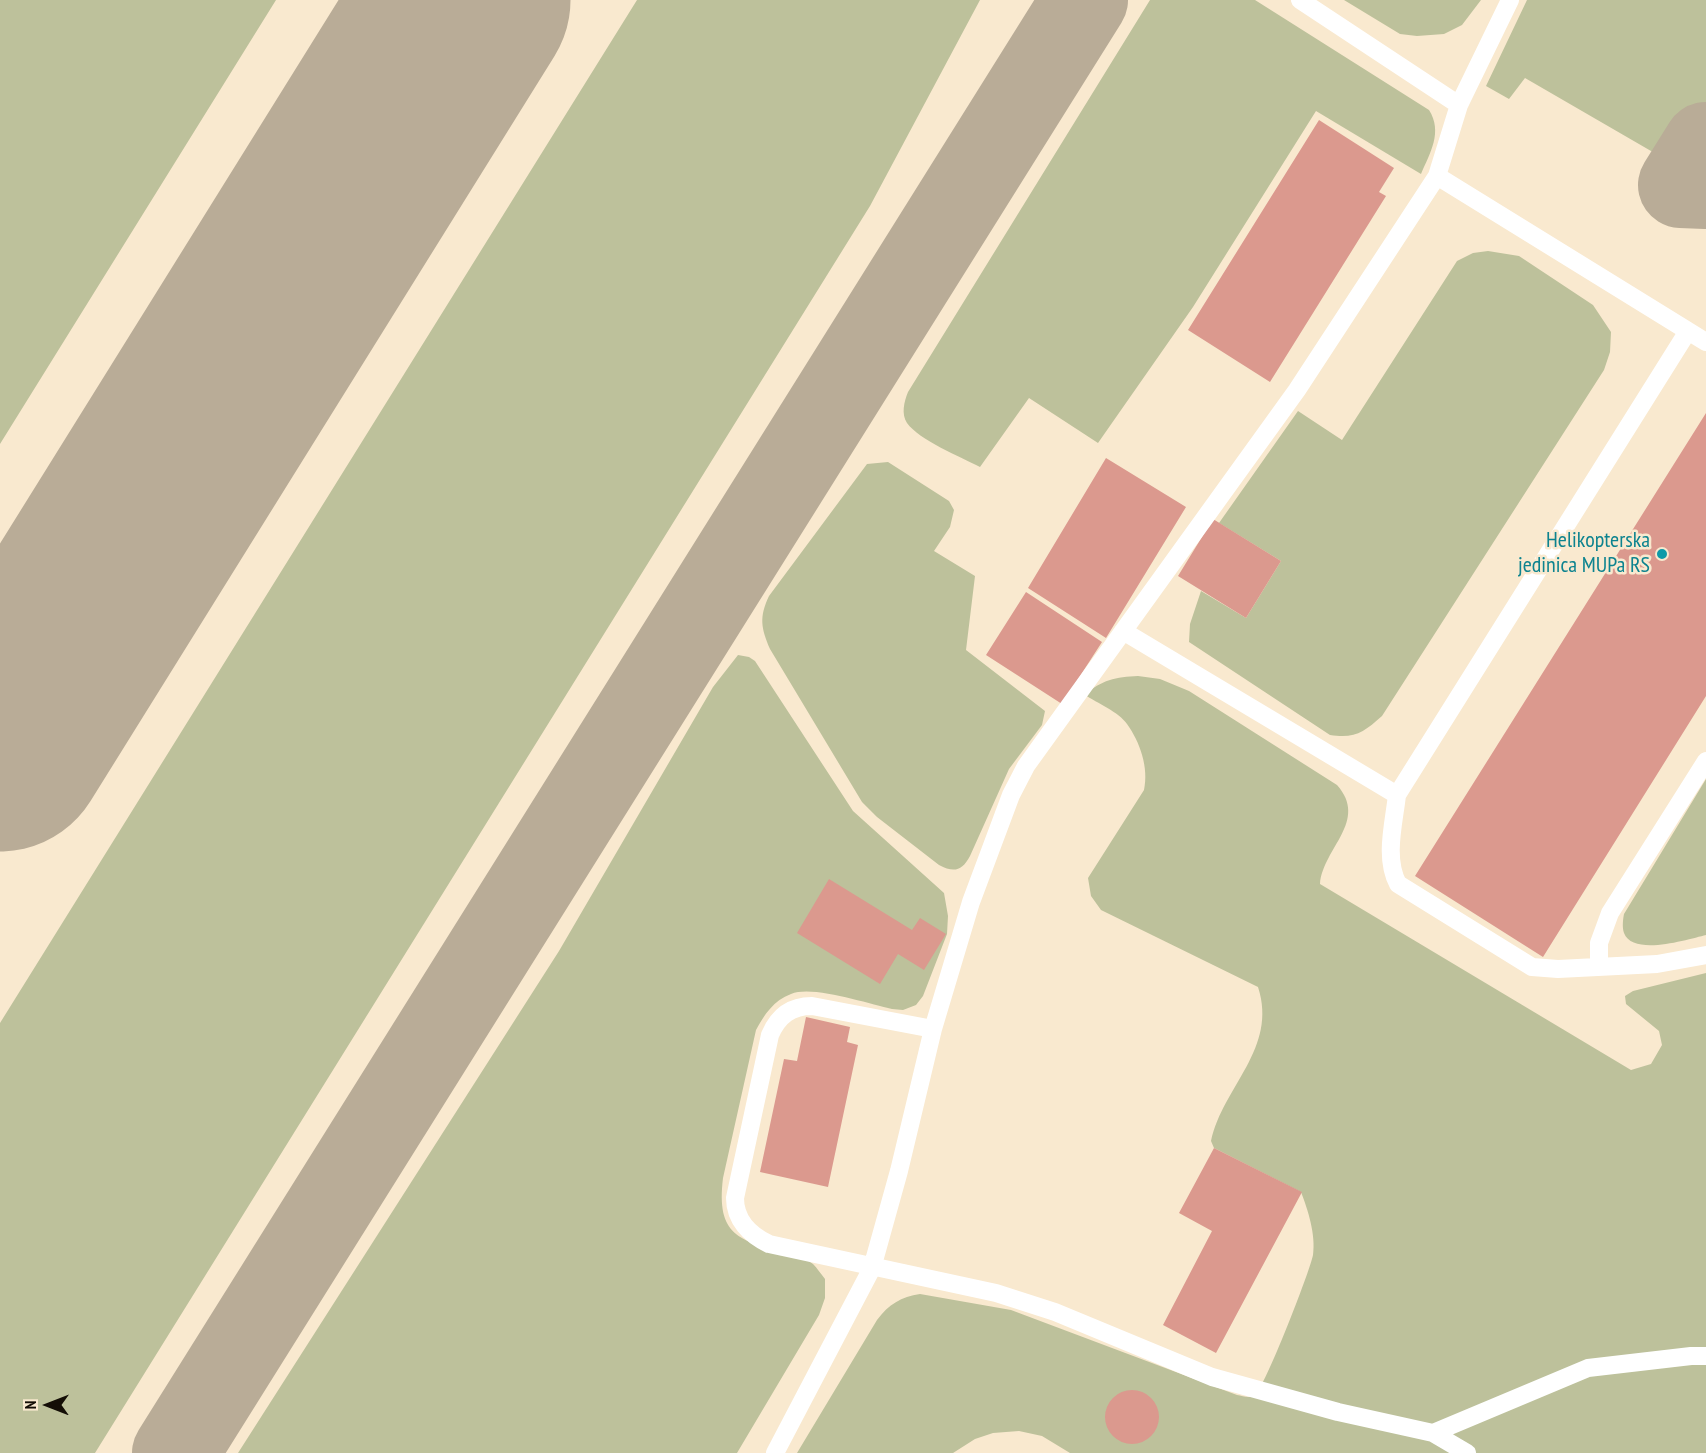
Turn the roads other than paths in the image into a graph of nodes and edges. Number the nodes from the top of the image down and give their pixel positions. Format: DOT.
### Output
graph roads {
  1 [pos="1300,0"];
  2 [pos="1510,0"];
  3 [pos="1460,105"];
  4 [pos="1437,177"];
  5 [pos="1688,330"];
  6 [pos="1706,342"];
  7 [pos="1123,631"];
  8 [pos="1706,761"];
  9 [pos="1397,795"];
  10 [pos="1706,955"];
  11 [pos="1599,967"];
  12 [pos="933,1029"];
  13 [pos="872,1268"];
  14 [pos="1706,1356"];
  15 [pos="1433,1433"];
  16 [pos="775,1453"];
  17 [pos="1467,1453"];
  1 -- 3 [label="lane"];
  2 -- 3 [label="lane"];
  3 -- 4 [label="lane"];
  4 -- 5 [label="lane"];
  4 -- 7 [label="lane"];
  5 -- 6 [label="lane"];
  5 -- 9 [label="lane"];
  7 -- 9 [label="lane"];
  7 -- 12 [label="lane"];
  8 -- 11 [label="lane"];
  9 -- 11 [label="lane"];
  10 -- 11 [label="lane"];
  12 -- 13 [label="lane"];
  12 -- 13 [label="lane"];
  13 -- 15 [label="lane"];
  13 -- 16 [label="lane"];
  14 -- 15 [label="lane"];
  15 -- 17 [label="lane"];
}
